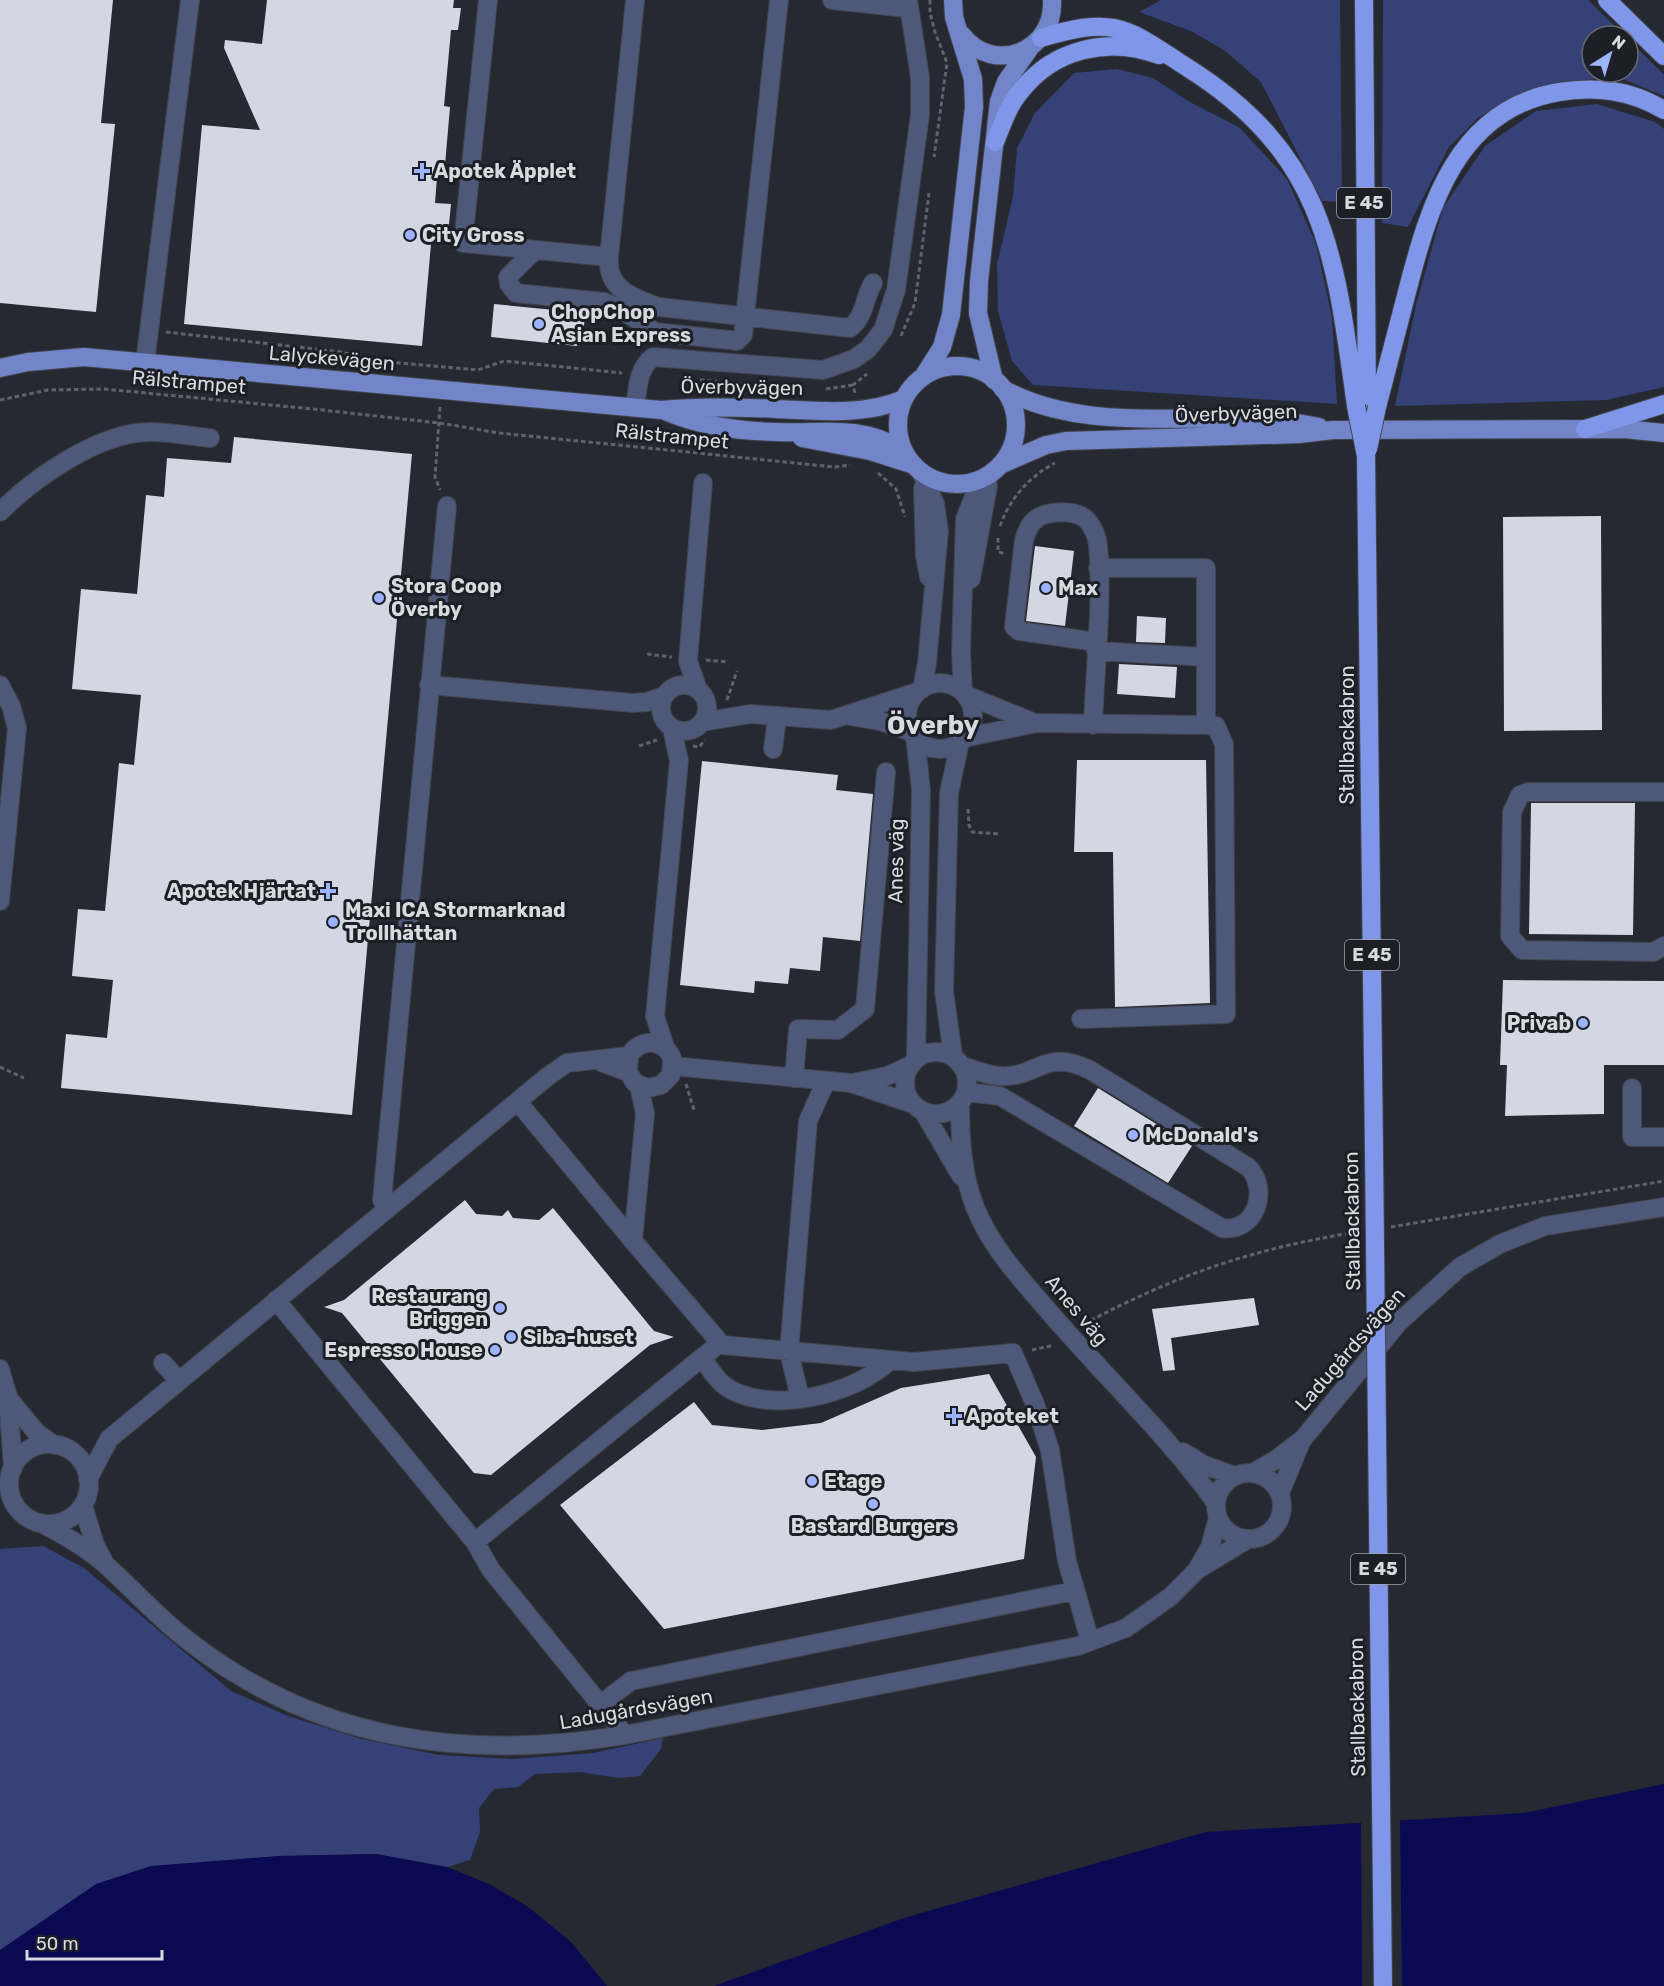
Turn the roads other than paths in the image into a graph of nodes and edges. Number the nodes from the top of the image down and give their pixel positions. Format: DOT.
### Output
graph roads {
  1 [pos="190,0"];
  2 [pos="488,0"];
  3 [pos="635,0"];
  4 [pos="779,0"];
  5 [pos="832,0"];
  6 [pos="953,0"];
  7 [pos="1052,0"];
  8 [pos="1364,0"];
  9 [pos="1607,0"];
  10 [pos="873,2"];
  11 [pos="908,4"];
  12 [pos="959,31"];
  13 [pos="1035,43"];
  14 [pos="1664,56"];
  15 [pos="1185,66"];
  16 [pos="1664,110"];
  17 [pos="995,142"];
  18 [pos="535,250"];
  19 [pos="609,257"];
  20 [pos="873,283"];
  21 [pos="746,316"];
  22 [pos="145,363"];
  23 [pos="0,368"];
  24 [pos="923,377"];
  25 [pos="998,385"];
  26 [pos="904,399"];
  27 [pos="1664,404"];
  28 [pos="1367,406"];
  29 [pos="635,407"];
  30 [pos="661,410"];
  31 [pos="1664,420"];
  32 [pos="1585,429"];
  33 [pos="1624,429"];
  34 [pos="1333,430"];
  35 [pos="776,432"];
  36 [pos="1664,433"];
  37 [pos="210,438"];
  38 [pos="903,449"];
  39 [pos="917,468"];
  40 [pos="996,468"];
  41 [pos="703,483"];
  42 [pos="447,506"];
  43 [pos="0,512"];
  44 [pos="1098,568"];
  45 [pos="1096,646"];
  46 [pos="1206,657"];
  47 [pos="688,661"];
  48 [pos="0,685"];
  49 [pos="429,685"];
  50 [pos="920,691"];
  51 [pos="670,692"];
  52 [pos="701,694"];
  53 [pos="965,694"];
  54 [pos="633,703"];
  55 [pos="750,714"];
  56 [pos="848,716"];
  57 [pos="777,717"];
  58 [pos="667,723"];
  59 [pos="1036,723"];
  60 [pos="700,725"];
  61 [pos="1093,725"];
  62 [pos="1211,726"];
  63 [pos="913,734"];
  64 [pos="962,740"];
  65 [pos="773,749"];
  66 [pos="679,761"];
  67 [pos="886,772"];
  68 [pos="1664,792"];
  69 [pos="0,901"];
  70 [pos="1664,945"];
  71 [pos="655,1016"];
  72 [pos="1081,1019"];
  73 [pos="664,1047"];
  74 [pos="958,1061"];
  75 [pos="913,1062"];
  76 [pos="634,1064"];
  77 [pos="673,1066"];
  78 [pos="794,1078"];
  79 [pos="826,1081"];
  80 [pos="851,1083"];
  81 [pos="661,1086"];
  82 [pos="1632,1088"];
  83 [pos="963,1098"];
  84 [pos="518,1102"];
  85 [pos="918,1108"];
  86 [pos="645,1114"];
  87 [pos="1664,1137"];
  88 [pos="969,1190"];
  89 [pos="1664,1207"];
  90 [pos="388,1208"];
  91 [pos="633,1240"];
  92 [pos="276,1299"];
  93 [pos="720,1343"];
  94 [pos="789,1352"];
  95 [pos="702,1358"];
  96 [pos="889,1361"];
  97 [pos="163,1363"];
  98 [pos="0,1369"];
  99 [pos="179,1381"];
  100 [pos="8,1397"];
  101 [pos="800,1398"];
  102 [pos="1303,1438"];
  103 [pos="109,1439"];
  104 [pos="1171,1445"];
  105 [pos="62,1448"];
  106 [pos="1244,1474"];
  107 [pos="11,1476"];
  108 [pos="88,1479"];
  109 [pos="1280,1493"];
  110 [pos="0,1504"];
  111 [pos="82,1505"];
  112 [pos="1217,1510"];
  113 [pos="0,1513"];
  114 [pos="35,1521"];
  115 [pos="1248,1539"];
  116 [pos="475,1542"];
  117 [pos="106,1565"];
  118 [pos="1197,1570"];
  119 [pos="1074,1591"];
  120 [pos="1089,1641"];
  121 [pos="600,1705"];
  122 [pos="625,1736"];
  123 [pos="1383,1986"];
  1 -- 22 [label="street"];
  2 -- 18 [label="street"];
  3 -- 19 [label="street"];
  4 -- 21 [label="street"];
  5 -- 10 [label="street"];
  6 -- 12 [label="main road"];
  7 -- 13 [label="main road"];
  8 -- 28 [label="highway, E 45"];
  9 -- 14 [label="highway"];
  10 -- 11 [label="street"];
  11 -- 29 [label="street"];
  12 -- 13 [label="main road"];
  12 -- 24 [label="main road"];
  13 -- 15 [label="highway"];
  13 -- 17 [label="main road"];
  15 -- 17 [label="highway"];
  15 -- 28 [label="highway"];
  16 -- 28 [label="highway"];
  17 -- 25 [label="main road"];
  18 -- 19 [label="street"];
  18 -- 21 [label="street"];
  19 -- 21 [label="street"];
  20 -- 21 [label="street"];
  22 -- 23 [label="main road, Lalyckevägen"];
  22 -- 29 [label="main road, Lalyckevägen"];
  24 -- 25 [label="main road, Överbyvägen"];
  24 -- 26 [label="main road"];
  25 -- 34 [label="main road, Överbyvägen"];
  25 -- 40 [label="main road"];
  26 -- 30 [label="main road, Överbyvägen"];
  26 -- 38 [label="main road"];
  27 -- 32 [label="highway"];
  28 -- 123 [label="highway, Stallbackabron / E 45, bridge"];
  29 -- 30 [label="main road, Lalyckevägen"];
  30 -- 35 [label="main road, Överbyvägen"];
  31 -- 33 [label="main road, Överbyvägen"];
  32 -- 33 [label="main road, Överbyvägen"];
  32 -- 34 [label="main road, Överbyvägen"];
  33 -- 36 [label="main road, Överbyvägen"];
  34 -- 40 [label="main road, Överbyvägen"];
  35 -- 38 [label="main road, Överbyvägen"];
  35 -- 39 [label="main road, Överbyvägen"];
  37 -- 43 [label="street"];
  38 -- 39 [label="main road"];
  39 -- 40 [label="main road, Överbyvägen"];
  39 -- 50 [label="street"];
  40 -- 53 [label="street"];
  41 -- 47 [label="street"];
  42 -- 49 [label="street"];
  44 -- 45 [label="street"];
  44 -- 45 [label="street"];
  44 -- 46 [label="street"];
  45 -- 46 [label="street"];
  45 -- 61 [label="street"];
  46 -- 62 [label="street"];
  47 -- 51 [label="street"];
  47 -- 52 [label="street"];
  48 -- 69 [label="street"];
  49 -- 54 [label="street"];
  49 -- 90 [label="street"];
  50 -- 53 [label="street"];
  50 -- 56 [label="street"];
  50 -- 63 [label="street"];
  51 -- 52 [label="street"];
  51 -- 54 [label="street"];
  51 -- 58 [label="street"];
  52 -- 55 [label="street"];
  52 -- 60 [label="street"];
  53 -- 59 [label="street"];
  53 -- 64 [label="street"];
  54 -- 58 [label="street"];
  55 -- 57 [label="street"];
  55 -- 60 [label="street"];
  56 -- 57 [label="street"];
  56 -- 63 [label="street"];
  57 -- 65 [label="street"];
  58 -- 60 [label="street"];
  58 -- 66 [label="street"];
  59 -- 61 [label="street"];
  59 -- 64 [label="street"];
  60 -- 66 [label="street"];
  61 -- 62 [label="street"];
  62 -- 72 [label="street"];
  63 -- 64 [label="street"];
  63 -- 75 [label="street, Anes väg"];
  64 -- 74 [label="street"];
  66 -- 71 [label="street"];
  67 -- 78 [label="street"];
  68 -- 70 [label="street"];
  71 -- 73 [label="street"];
  71 -- 76 [label="street"];
  73 -- 76 [label="street"];
  73 -- 77 [label="street"];
  74 -- 75 [label="street"];
  74 -- 83 [label="street"];
  74 -- 83 [label="street"];
  75 -- 80 [label="street"];
  75 -- 85 [label="street"];
  76 -- 81 [label="street"];
  76 -- 84 [label="street"];
  76 -- 86 [label="street"];
  77 -- 78 [label="street"];
  77 -- 81 [label="street"];
  78 -- 79 [label="street"];
  79 -- 80 [label="street"];
  79 -- 94 [label="street"];
  80 -- 85 [label="street"];
  81 -- 86 [label="street"];
  82 -- 87 [label="street"];
  83 -- 85 [label="street"];
  83 -- 88 [label="street, Anes väg"];
  84 -- 90 [label="street"];
  84 -- 91 [label="street"];
  85 -- 88 [label="street, Anes väg"];
  86 -- 91 [label="street"];
  88 -- 104 [label="street, Anes väg"];
  89 -- 102 [label="street, Ladugårdsvägen"];
  90 -- 92 [label="street"];
  91 -- 93 [label="street"];
  92 -- 99 [label="street"];
  92 -- 116 [label="street"];
  93 -- 94 [label="street"];
  93 -- 95 [label="street"];
  94 -- 96 [label="street"];
  94 -- 101 [label="street"];
  95 -- 101 [label="street"];
  95 -- 116 [label="street"];
  96 -- 101 [label="street"];
  96 -- 119 [label="street"];
  97 -- 99 [label="street"];
  98 -- 100 [label="street"];
  99 -- 103 [label="street"];
  100 -- 105 [label="street"];
  100 -- 107 [label="street"];
  102 -- 106 [label="street, Ladugårdsvägen"];
  102 -- 109 [label="street, Ladugårdsvägen"];
  103 -- 105 [label="street"];
  103 -- 108 [label="street"];
  104 -- 106 [label="street, Anes väg"];
  104 -- 112 [label="street, Anes väg"];
  105 -- 107 [label="street"];
  105 -- 108 [label="street"];
  106 -- 109 [label="street"];
  106 -- 112 [label="street"];
  107 -- 110 [label="street"];
  107 -- 114 [label="street"];
  108 -- 111 [label="street"];
  109 -- 115 [label="street"];
  111 -- 114 [label="street"];
  111 -- 117 [label="street, Ladugårdsvägen"];
  112 -- 115 [label="street"];
  112 -- 118 [label="street, Ladugårdsvägen"];
  113 -- 114 [label="street"];
  114 -- 117 [label="street, Ladugårdsvägen"];
  115 -- 118 [label="street, Ladugårdsvägen"];
  116 -- 121 [label="street"];
  117 -- 122 [label="street, Ladugårdsvägen"];
  118 -- 120 [label="street, Ladugårdsvägen"];
  119 -- 120 [label="street"];
  119 -- 121 [label="street"];
  120 -- 122 [label="street, Ladugårdsvägen"];
  121 -- 122 [label="street"];
}
